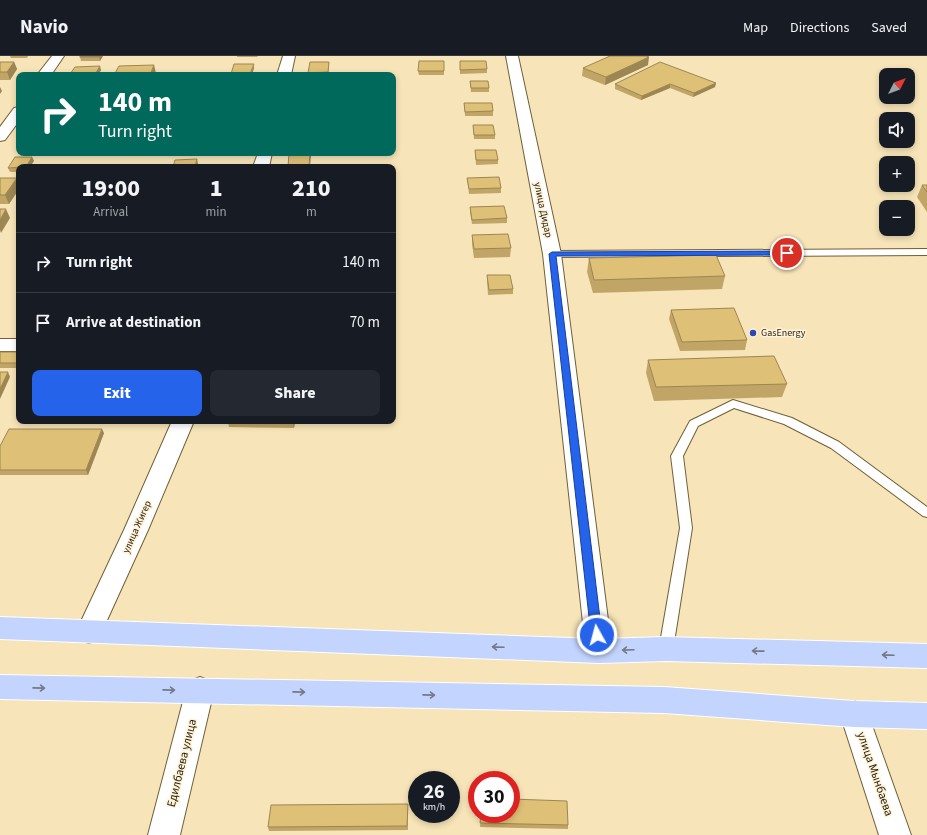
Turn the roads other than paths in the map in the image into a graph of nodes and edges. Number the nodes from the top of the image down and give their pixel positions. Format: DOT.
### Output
graph roads {
  1 [pos="58,56"];
  2 [pos="289,56"];
  3 [pos="512,56"];
  4 [pos="46,72"];
  5 [pos="285,72"];
  6 [pos="16,115"];
  7 [pos="0,137"];
  8 [pos="927,252"];
  9 [pos="552,254"];
  10 [pos="0,345"];
  11 [pos="16,345"];
  12 [pos="182,424"];
  13 [pos="927,513"];
  14 [pos="0,628"];
  15 [pos="89,632"];
  16 [pos="666,649"];
  17 [pos="599,651"];
  18 [pos="927,656"];
  19 [pos="0,687"];
  20 [pos="200,690"];
  21 [pos="854,714"];
  22 [pos="927,716"];
  23 [pos="164,835"];
  24 [pos="896,835"];
  1 -- 4 [label="street"];
  2 -- 5 [label="street"];
  3 -- 9 [label="street, улица Дидар"];
  6 -- 7 [label="street"];
  8 -- 9 [label="lane"];
  9 -- 17 [label="street, улица Дидар"];
  10 -- 11 [label="street"];
  12 -- 15 [label="street, улица Жигер"];
  13 -- 16 [label="lane"];
  14 -- 15 [label="highway"];
  17 -- 15 [label="highway, one-way"];
  16 -- 17 [label="highway, one-way"];
  18 -- 16 [label="highway, one-way"];
  19 -- 20 [label="highway, one-way"];
  20 -- 21 [label="highway, one-way"];
  20 -- 23 [label="street, Едилбаева улица"];
  21 -- 22 [label="highway"];
  21 -- 24 [label="street, улица Мынбаева"];
}
